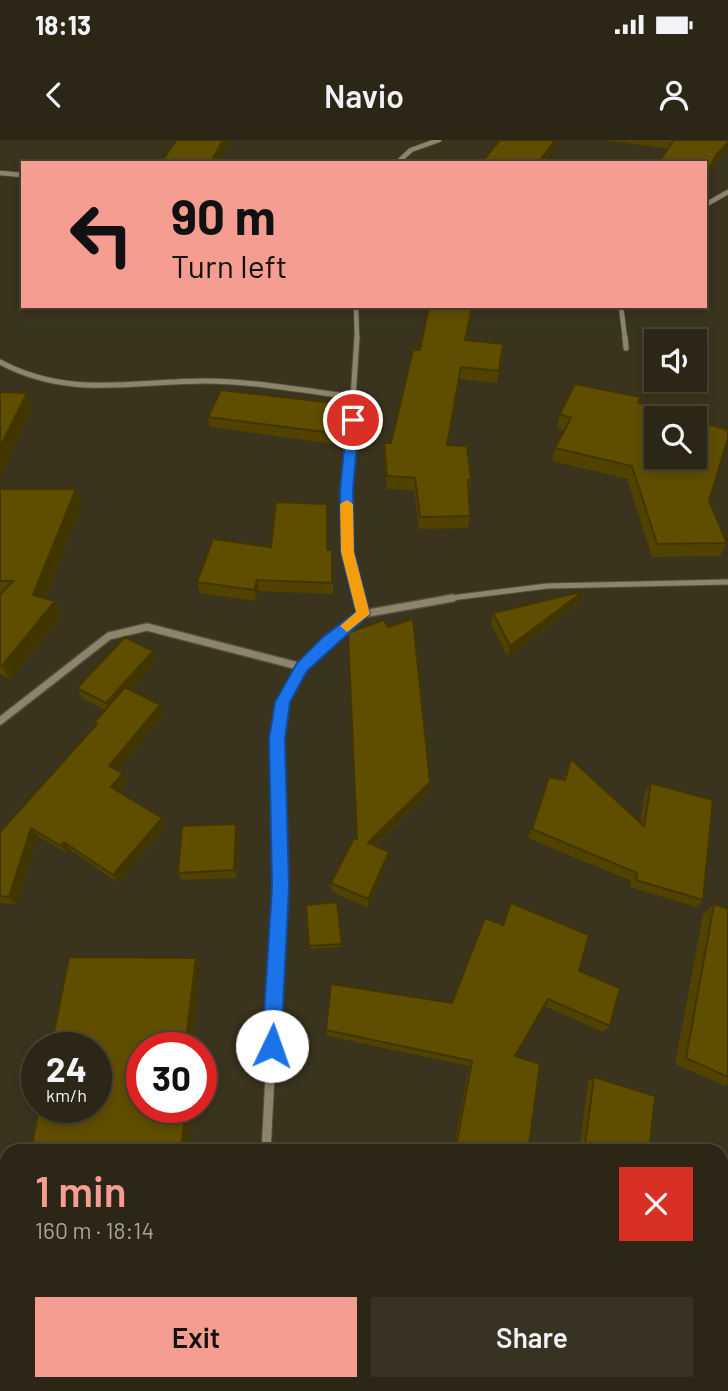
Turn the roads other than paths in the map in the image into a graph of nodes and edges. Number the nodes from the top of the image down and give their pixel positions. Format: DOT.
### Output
graph roads {
  1 [pos="426,140"];
  2 [pos="439,140"];
  3 [pos="432,142"];
  4 [pos="399,161"];
  5 [pos="0,173"];
  6 [pos="21,175"];
  7 [pos="728,192"];
  8 [pos="707,204"];
  9 [pos="356,308"];
  10 [pos="621,308"];
  11 [pos="626,348"];
  12 [pos="0,362"];
  13 [pos="355,397"];
  14 [pos="728,582"];
  15 [pos="363,614"];
  16 [pos="302,667"];
  17 [pos="0,721"];
  18 [pos="266,1144"];
  1 -- 3 [label="street"];
  2 -- 3 [label="street"];
  3 -- 4 [label="street"];
  5 -- 6 [label="street"];
  7 -- 8 [label="street"];
  9 -- 13 [label="street"];
  10 -- 11 [label="street"];
  12 -- 13 [label="street"];
  13 -- 15 [label="street"];
  14 -- 15 [label="street"];
  15 -- 16 [label="street"];
  16 -- 17 [label="street"];
  16 -- 18 [label="street"];
}
